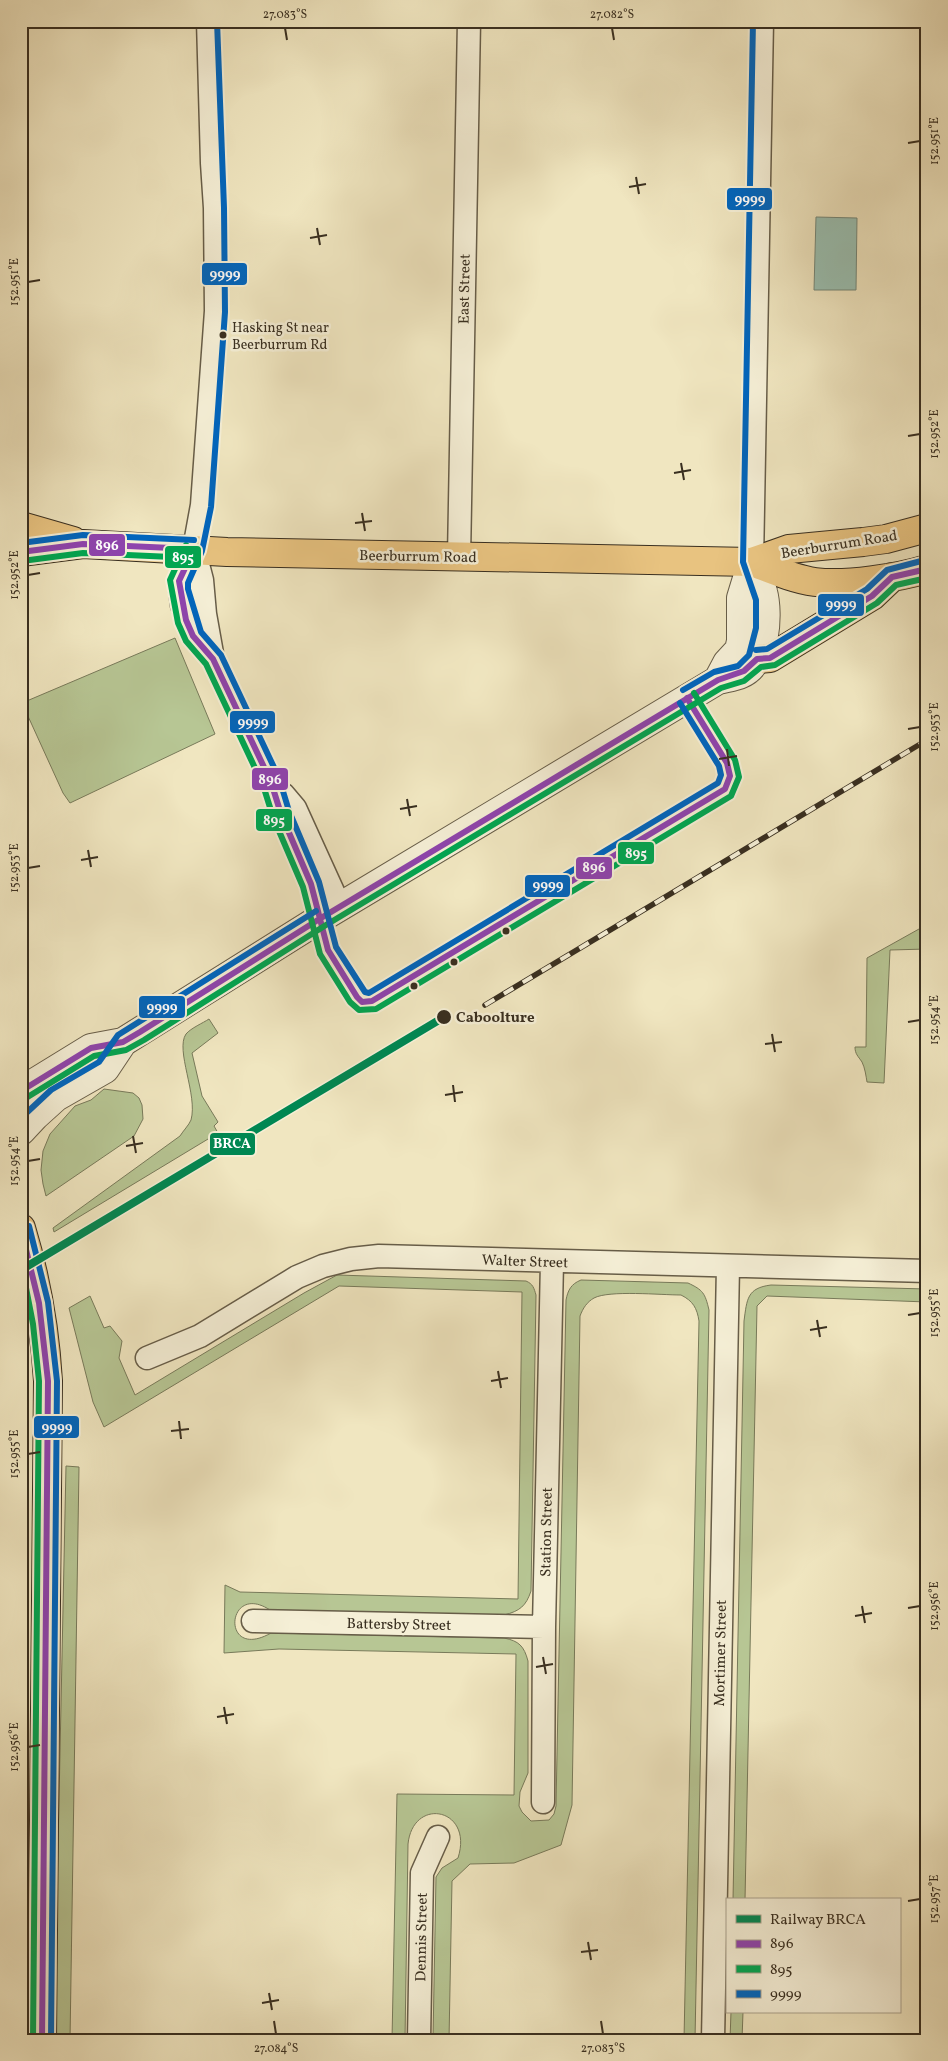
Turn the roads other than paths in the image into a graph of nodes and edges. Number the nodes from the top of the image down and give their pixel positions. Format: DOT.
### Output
graph roads {
  1 [pos="208,21"];
  2 [pos="469,21"];
  3 [pos="762,21"];
  4 [pos="21,526"];
  5 [pos="927,528"];
  6 [pos="84,544"];
  7 [pos="194,549"];
  8 [pos="21,552"];
  9 [pos="459,557"];
  10 [pos="752,562"];
  11 [pos="927,569"];
  12 [pos="892,577"];
  13 [pos="757,659"];
  14 [pos="718,680"];
  15 [pos="331,912"];
  16 [pos="123,1042"];
  17 [pos="21,1091"];
  18 [pos="21,1131"];
  19 [pos="21,1228"];
  20 [pos="552,1262"];
  21 [pos="728,1266"];
  22 [pos="927,1271"];
  23 [pos="147,1358"];
  24 [pos="253,1621"];
  25 [pos="544,1627"];
  26 [pos="543,1802"];
  27 [pos="438,1837"];
  28 [pos="42,2040"];
  29 [pos="419,2040"];
  30 [pos="713,2040"];
  1 -- 7 [label="street"];
  2 -- 9 [label="street, East Street"];
  3 -- 10 [label="street"];
  4 -- 6 [label="main road, Beerburrum Road"];
  5 -- 10 [label="main road, Beerburrum Road"];
  6 -- 7 [label="main road, Beerburrum Road"];
  6 -- 8 [label="main road, Beerburrum Road"];
  7 -- 9 [label="main road, Beerburrum Road"];
  7 -- 15 [label="street"];
  9 -- 10 [label="main road, Beerburrum Road"];
  10 -- 12 [label="main road, Beerburrum Road"];
  10 -- 13 [label="street"];
  10 -- 14 [label="street"];
  11 -- 12 [label="main road, Beerburrum Road"];
  12 -- 13 [label="main road"];
  13 -- 14 [label="street"];
  14 -- 15 [label="street"];
  15 -- 16 [label="street"];
  16 -- 17 [label="street"];
  16 -- 18 [label="street"];
  19 -- 28 [label="main road"];
  20 -- 21 [label="street, Walter Street"];
  20 -- 23 [label="street, Walter Street"];
  20 -- 25 [label="street, Station Street"];
  21 -- 22 [label="street, Walter Street"];
  21 -- 30 [label="street, Mortimer Street"];
  24 -- 25 [label="street, Battersby Street"];
  25 -- 26 [label="street, Station Street"];
  27 -- 29 [label="street, Dennis Street"];
}
